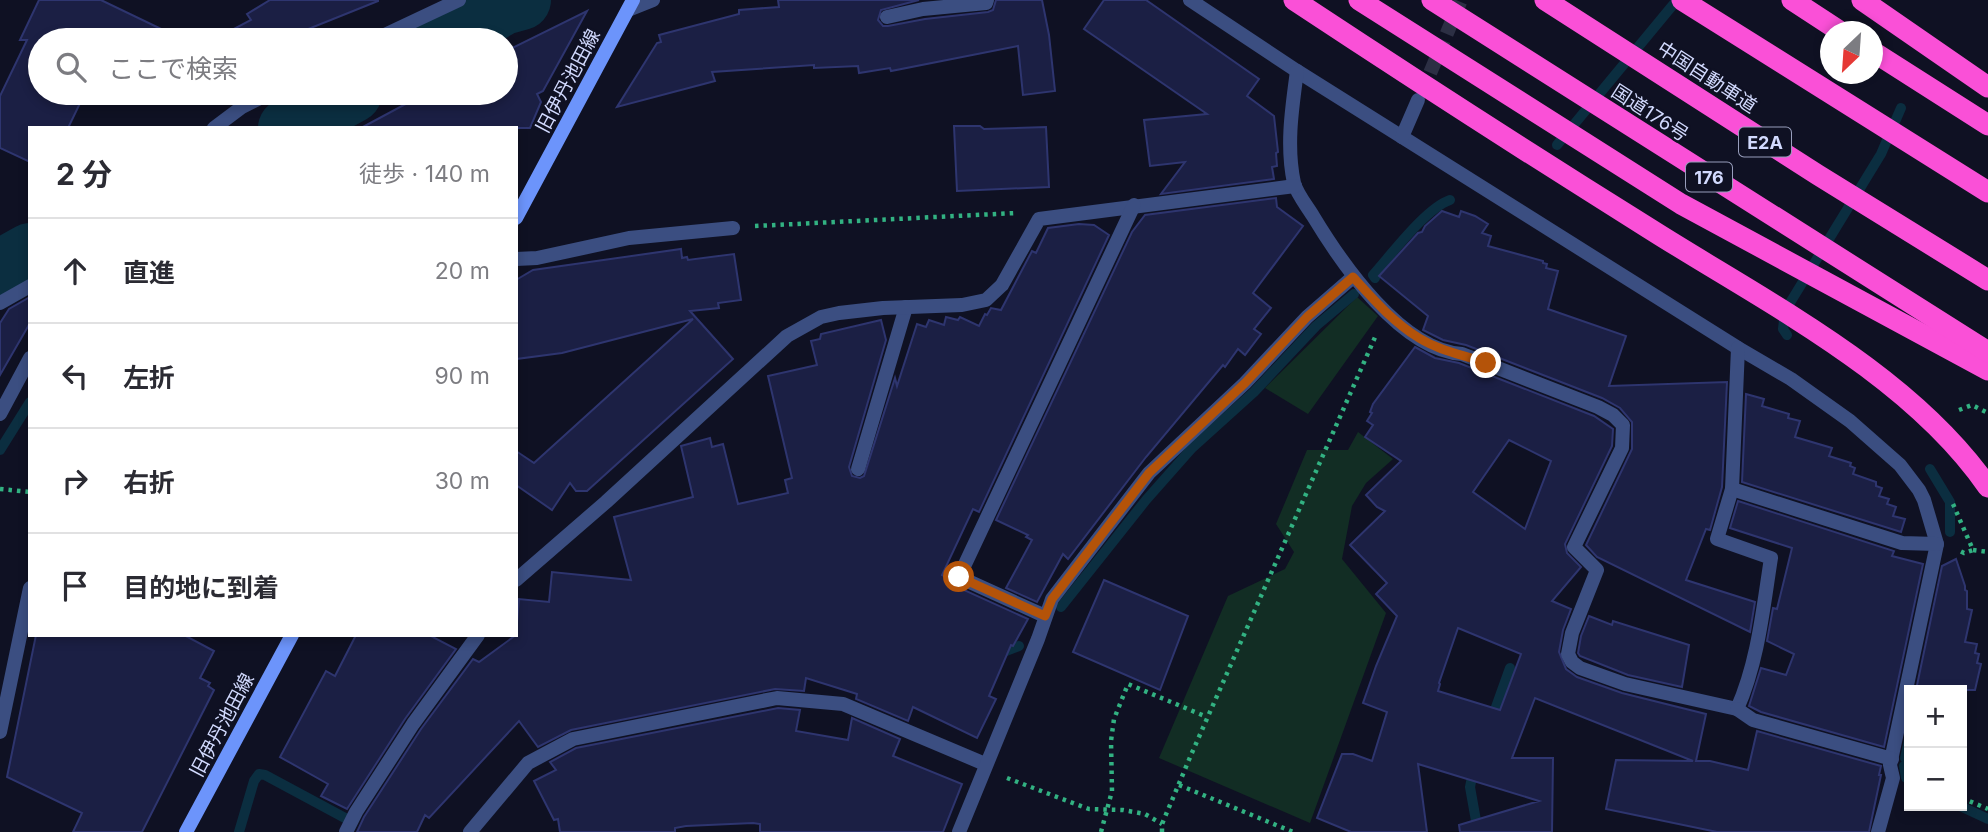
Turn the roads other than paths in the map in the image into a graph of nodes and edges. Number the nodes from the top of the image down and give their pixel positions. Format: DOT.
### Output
graph roads {
  1 [pos="459,0"];
  2 [pos="653,0"];
  3 [pos="987,0"];
  4 [pos="1190,0"];
  5 [pos="1294,0"];
  6 [pos="1359,0"];
  7 [pos="1432,0"];
  8 [pos="1545,0"];
  9 [pos="1682,0"];
  10 [pos="1792,0"];
  11 [pos="1862,0"];
  12 [pos="631,5"];
  13 [pos="887,17"];
  14 [pos="1824,21"];
  15 [pos="400,28"];
  16 [pos="1883,58"];
  17 [pos="1297,71"];
  18 [pos="1988,87"];
  19 [pos="1418,100"];
  20 [pos="246,105"];
  21 [pos="1988,125"];
  22 [pos="218,126"];
  23 [pos="1402,136"];
  24 [pos="1295,186"];
  25 [pos="1988,192"];
  26 [pos="1135,205"];
  27 [pos="518,214"];
  28 [pos="733,228"];
  29 [pos="518,259"];
  30 [pos="1353,277"];
  31 [pos="1988,279"];
  32 [pos="28,287"];
  33 [pos="0,303"];
  34 [pos="906,307"];
  35 [pos="1738,348"];
  36 [pos="1988,352"];
  37 [pos="28,362"];
  38 [pos="1988,370"];
  39 [pos="0,414"];
  40 [pos="858,469"];
  41 [pos="1988,487"];
  42 [pos="1732,489"];
  43 [pos="1937,544"];
  44 [pos="518,578"];
  45 [pos="28,598"];
  46 [pos="1045,616"];
  47 [pos="291,637"];
  48 [pos="477,637"];
  49 [pos="1737,709"];
  50 [pos="0,732"];
  51 [pos="1892,758"];
  52 [pos="985,764"];
  53 [pos="186,832"];
  54 [pos="346,832"];
  55 [pos="470,832"];
  56 [pos="959,832"];
  57 [pos="1878,832"];
  1 -- 15 [label="street"];
  2 -- 12 [label="street"];
  3 -- 13 [label="street"];
  4 -- 17 [label="street"];
  5 -- 41 [label="highway, bridge"];
  6 -- 38 [label="highway, bridge"];
  7 -- 36 [label="highway, 国道176号 / 176, bridge"];
  8 -- 31 [label="highway, 中国自動車道 / E2A"];
  9 -- 25 [label="highway"];
  10 -- 14 [label="highway"];
  11 -- 18 [label="highway"];
  12 -- 27 [label="street, 旧伊丹池田線"];
  16 -- 21 [label="highway"];
  17 -- 23 [label="street"];
  17 -- 24 [label="street"];
  19 -- 23 [label="street"];
  20 -- 22 [label="street"];
  23 -- 35 [label="street"];
  24 -- 26 [label="street"];
  24 -- 30 [label="street"];
  26 -- 34 [label="street"];
  26 -- 46 [label="street"];
  28 -- 29 [label="street"];
  30 -- 46 [label="street"];
  30 -- 49 [label="street"];
  32 -- 33 [label="street"];
  34 -- 40 [label="street"];
  34 -- 44 [label="street"];
  35 -- 42 [label="street"];
  35 -- 43 [label="street"];
  37 -- 39 [label="street"];
  42 -- 43 [label="street"];
  42 -- 49 [label="street"];
  43 -- 51 [label="street"];
  45 -- 50 [label="street"];
  46 -- 52 [label="street"];
  47 -- 53 [label="street, 旧伊丹池田線"];
  48 -- 54 [label="street"];
  49 -- 51 [label="street"];
  51 -- 57 [label="street"];
  52 -- 55 [label="street"];
  52 -- 56 [label="street"];
}
